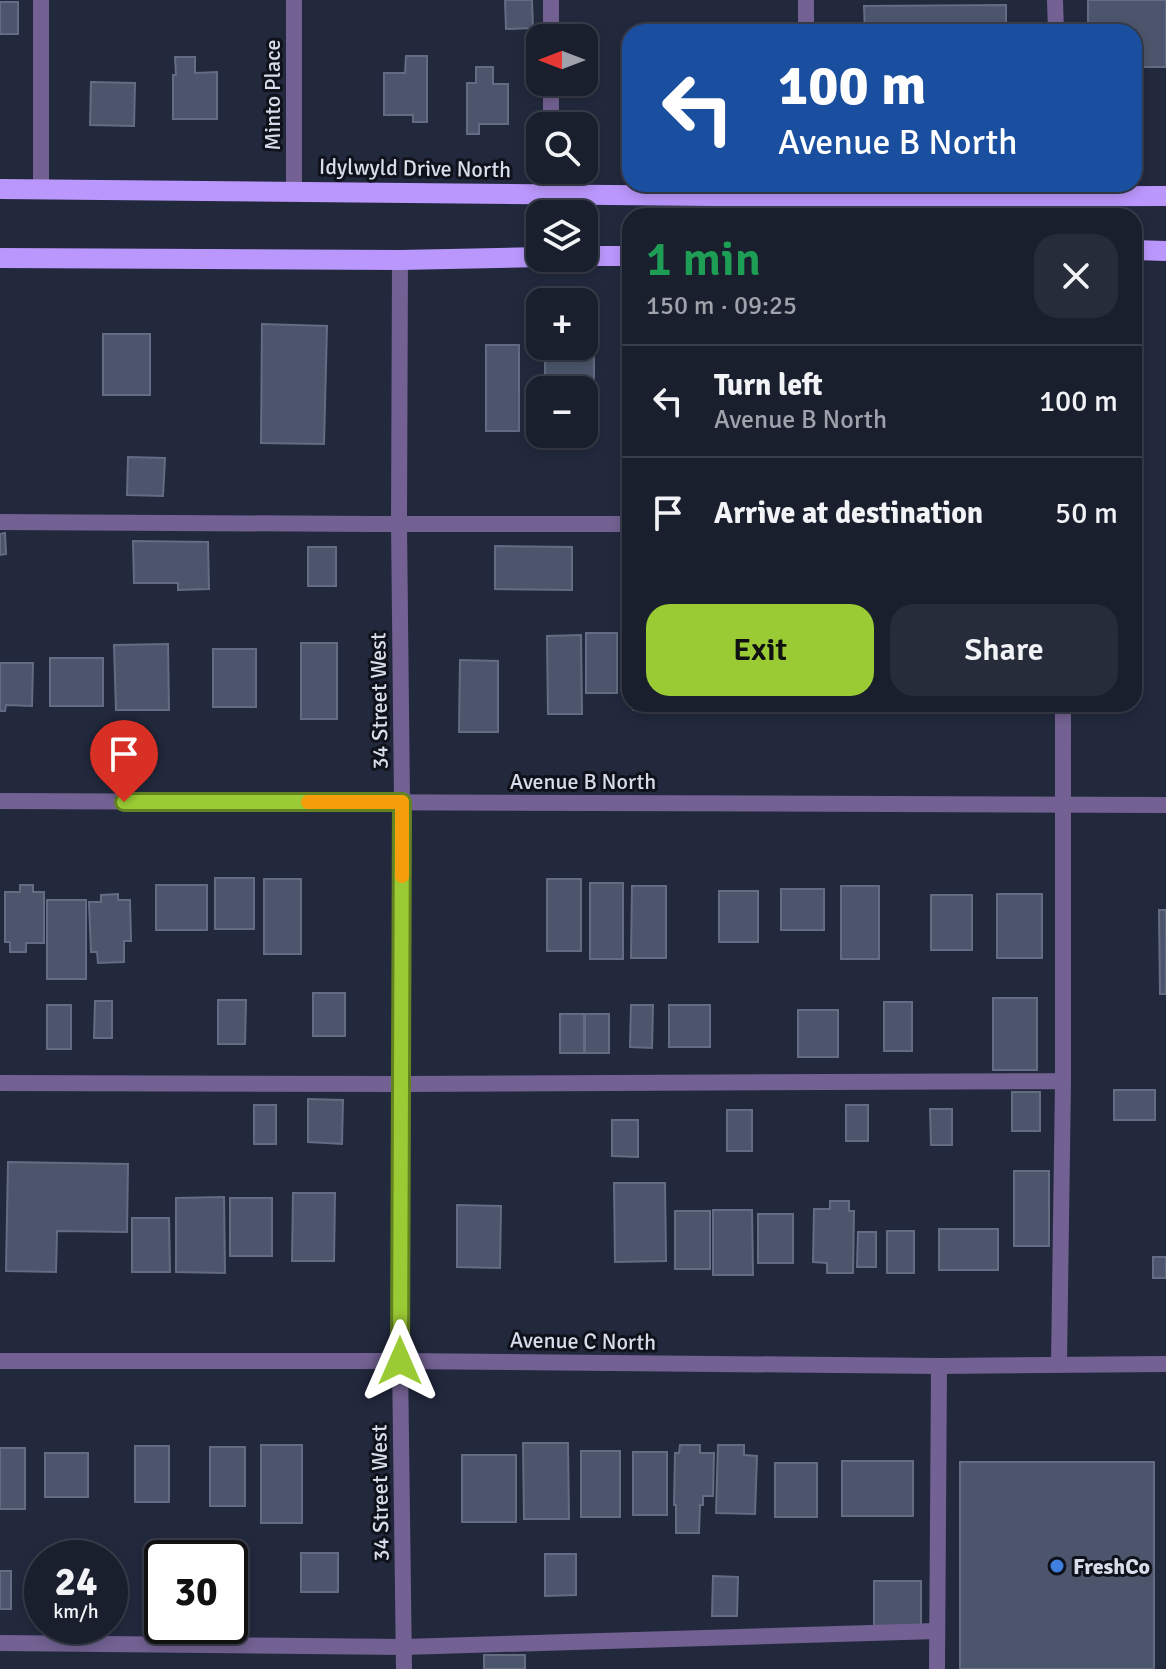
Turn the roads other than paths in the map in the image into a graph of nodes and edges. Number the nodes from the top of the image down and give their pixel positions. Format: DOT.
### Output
graph roads {
  1 [pos="41,0"];
  2 [pos="294,0"];
  3 [pos="551,0"];
  4 [pos="806,0"];
  5 [pos="1055,0"];
  6 [pos="551,24"];
  7 [pos="806,24"];
  8 [pos="1056,24"];
  9 [pos="551,184"];
  10 [pos="0,189"];
  11 [pos="41,189"];
  12 [pos="294,191"];
  13 [pos="678,192"];
  14 [pos="1093,192"];
  15 [pos="551,194"];
  16 [pos="1166,196"];
  17 [pos="1142,250"];
  18 [pos="1166,251"];
  19 [pos="598,256"];
  20 [pos="622,256"];
  21 [pos="526,257"];
  22 [pos="0,258"];
  23 [pos="400,260"];
  24 [pos="0,522"];
  25 [pos="399,524"];
  26 [pos="622,524"];
  27 [pos="1063,712"];
  28 [pos="0,801"];
  29 [pos="402,802"];
  30 [pos="1166,805"];
  31 [pos="1064,806"];
  32 [pos="1063,1081"];
  33 [pos="0,1083"];
  34 [pos="400,1084"];
  35 [pos="0,1361"];
  36 [pos="400,1361"];
  37 [pos="1059,1364"];
  38 [pos="1166,1364"];
  39 [pos="939,1366"];
  40 [pos="937,1631"];
  41 [pos="0,1643"];
  42 [pos="404,1647"];
  43 [pos="404,1669"];
  44 [pos="937,1669"];
  1 -- 11 [label="street"];
  2 -- 12 [label="street, Minto Place"];
  3 -- 6 [label="street"];
  4 -- 7 [label="street"];
  5 -- 8 [label="street"];
  9 -- 15 [label="street"];
  10 -- 11 [label="main road, Idylwyld Drive North"];
  11 -- 12 [label="main road, Idylwyld Drive North"];
  12 -- 15 [label="main road, Idylwyld Drive North"];
  13 -- 15 [label="main road, Idylwyld Drive North"];
  14 -- 16 [label="main road, Idylwyld Drive North"];
  17 -- 18 [label="main road"];
  19 -- 20 [label="main road"];
  21 -- 23 [label="main road"];
  22 -- 23 [label="main road"];
  23 -- 25 [label="street, 34 Street West"];
  24 -- 25 [label="street"];
  25 -- 26 [label="street"];
  25 -- 29 [label="street, 34 Street West"];
  27 -- 31 [label="street"];
  28 -- 29 [label="street, Avenue B North"];
  29 -- 31 [label="street, Avenue B North"];
  29 -- 34 [label="street, 34 Street West"];
  30 -- 31 [label="street, Avenue B North"];
  31 -- 32 [label="street"];
  32 -- 34 [label="street"];
  32 -- 37 [label="street"];
  33 -- 34 [label="street"];
  34 -- 36 [label="street, 34 Street West"];
  35 -- 36 [label="street, Avenue C North"];
  36 -- 39 [label="street, Avenue C North"];
  36 -- 42 [label="street, 34 Street West"];
  37 -- 38 [label="street, Avenue C North"];
  37 -- 39 [label="street, Avenue C North"];
  39 -- 40 [label="street"];
  40 -- 42 [label="street"];
  40 -- 44 [label="street"];
  41 -- 42 [label="street"];
  42 -- 43 [label="street, 34 Street West"];
}
